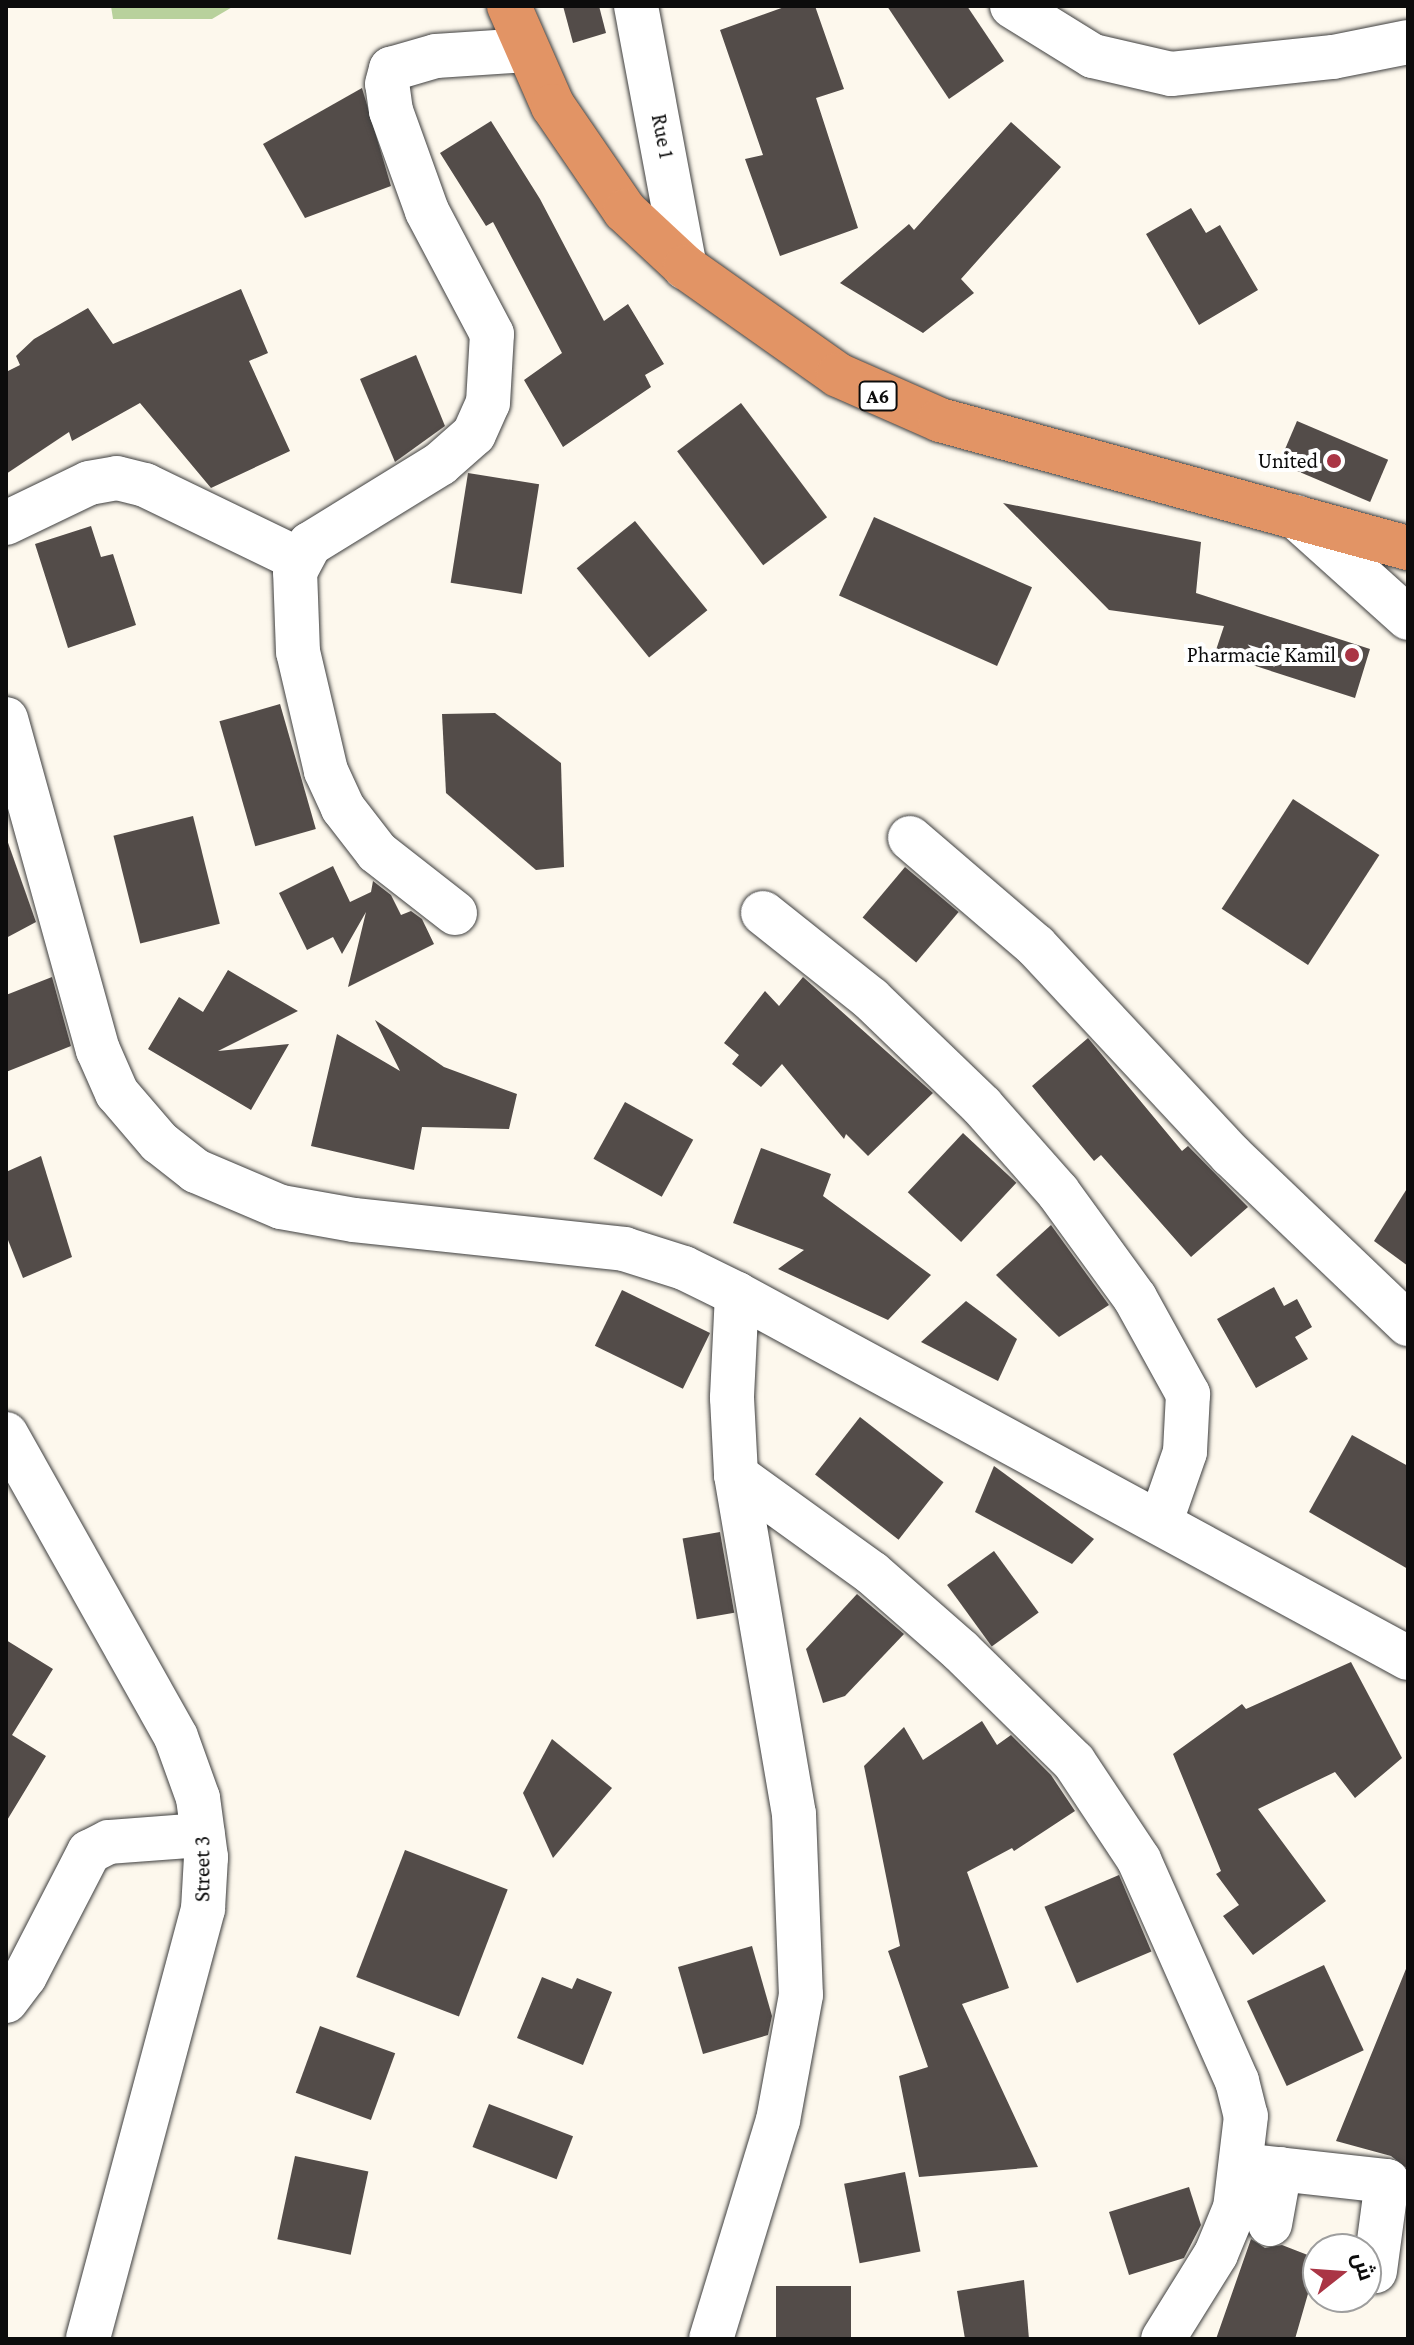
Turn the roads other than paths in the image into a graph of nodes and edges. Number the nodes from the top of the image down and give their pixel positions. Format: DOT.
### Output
graph roads {
  1 [pos="509,6"];
  2 [pos="636,6"];
  3 [pos="1012,6"];
  4 [pos="1408,42"];
  5 [pos="527,50"];
  6 [pos="685,267"];
  7 [pos="1296,517"];
  8 [pos="6,523"];
  9 [pos="1408,548"];
  10 [pos="298,559"];
  11 [pos="1408,618"];
  12 [pos="6,719"];
  13 [pos="910,838"];
  14 [pos="455,913"];
  15 [pos="763,913"];
  16 [pos="737,1294"];
  17 [pos="1408,1324"];
  18 [pos="6,1434"];
  19 [pos="736,1475"];
  20 [pos="1161,1521"];
  21 [pos="1408,1658"];
  22 [pos="203,1835"];
  23 [pos="6,2001"];
  24 [pos="1261,2167"];
  25 [pos="1270,2224"];
  26 [pos="1380,2233"];
  27 [pos="88,2339"];
  28 [pos="711,2339"];
  29 [pos="1163,2339"];
  1 -- 5 [label="highway, A6"];
  2 -- 6 [label="street, Rue 1"];
  3 -- 4 [label="street"];
  5 -- 6 [label="highway, A6"];
  5 -- 10 [label="street"];
  6 -- 7 [label="highway, A6"];
  7 -- 9 [label="highway, A6"];
  7 -- 11 [label="street"];
  8 -- 10 [label="street"];
  10 -- 14 [label="street"];
  12 -- 16 [label="street"];
  13 -- 17 [label="street"];
  15 -- 20 [label="street"];
  16 -- 19 [label="street"];
  16 -- 20 [label="street"];
  18 -- 22 [label="street, Street 3"];
  19 -- 24 [label="street"];
  19 -- 28 [label="street"];
  20 -- 21 [label="street"];
  22 -- 23 [label="street"];
  22 -- 27 [label="street, Street 3"];
  24 -- 25 [label="street"];
  24 -- 26 [label="street"];
  24 -- 29 [label="street"];
}
